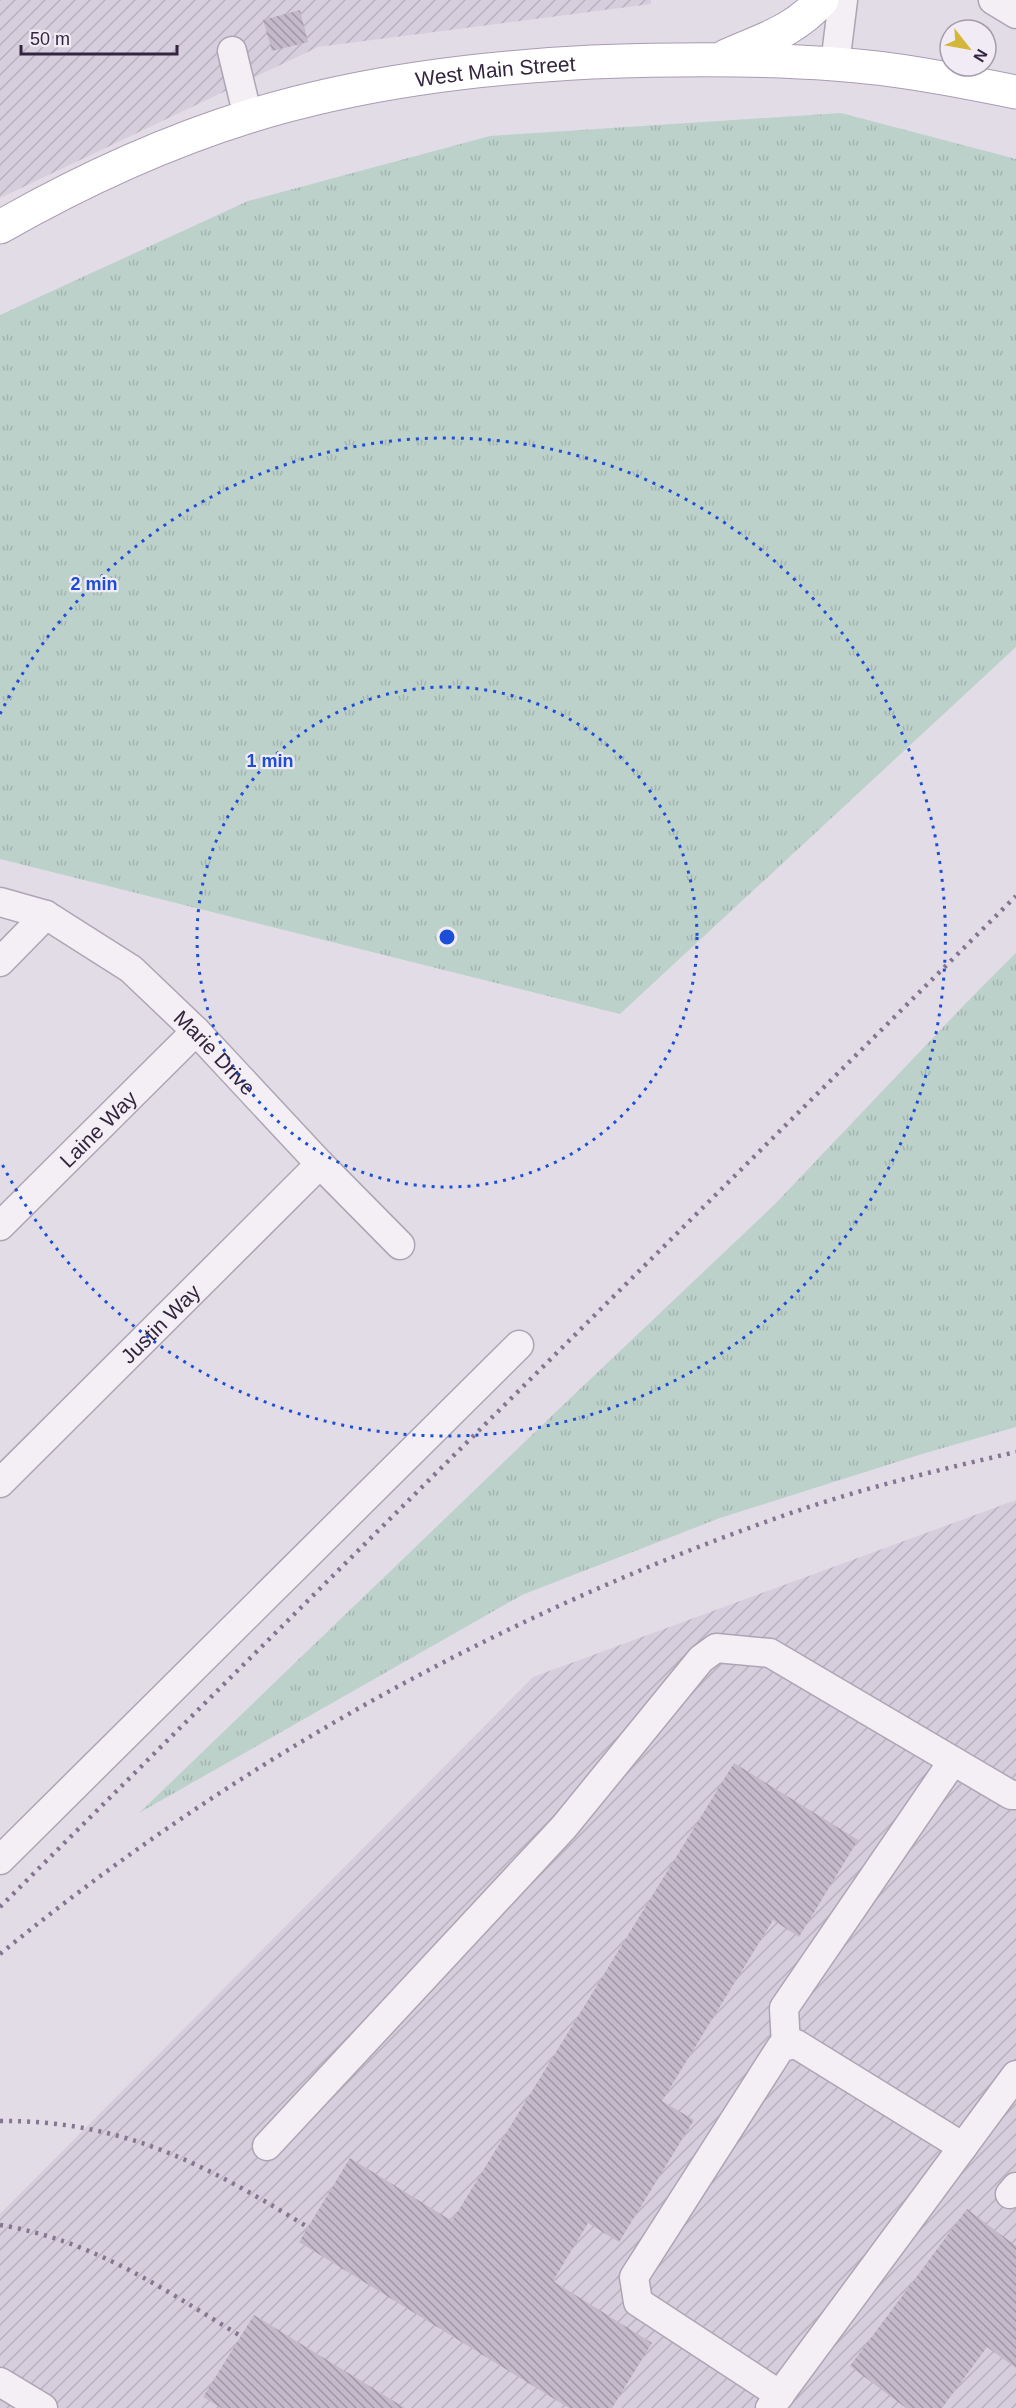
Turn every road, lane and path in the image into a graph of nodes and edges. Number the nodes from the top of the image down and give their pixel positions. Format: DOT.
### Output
graph roads {
  1 [pos="822,0"];
  2 [pos="843,0"];
  3 [pos="993,0"];
  4 [pos="1016,14"];
  5 [pos="232,51"];
  6 [pos="718,59"];
  7 [pos="835,64"];
  8 [pos="1016,92"];
  9 [pos="248,117"];
  10 [pos="0,227"];
  11 [pos="0,902"];
  12 [pos="46,915"];
  13 [pos="0,962"];
  14 [pos="196,1031"];
  15 [pos="320,1164"];
  16 [pos="0,1226"];
  17 [pos="400,1245"];
  18 [pos="519,1345"];
  19 [pos="0,1483"];
  20 [pos="953,1761"];
  21 [pos="1016,1794"];
  22 [pos="0,1860"];
  23 [pos="786,2046"];
  24 [pos="1016,2075"];
  25 [pos="267,2146"];
  26 [pos="963,2147"];
  27 [pos="0,2382"];
  28 [pos="775,2402"];
  29 [pos="43,2408"];
  1 -- 6 [label="main road"];
  2 -- 7 [label="street"];
  3 -- 4 [label="street"];
  5 -- 9 [label="street"];
  6 -- 7 [label="main road, West Main Street"];
  6 -- 9 [label="main road, West Main Street"];
  7 -- 8 [label="main road, West Main Street"];
  9 -- 10 [label="main road, West Main Street"];
  11 -- 12 [label="street, Marie Drive"];
  12 -- 13 [label="street"];
  12 -- 14 [label="street, Marie Drive"];
  14 -- 15 [label="street, Marie Drive"];
  14 -- 16 [label="street, Laine Way"];
  15 -- 17 [label="street, Marie Drive"];
  15 -- 19 [label="street, Justin Way"];
  18 -- 22 [label="street"];
  20 -- 21 [label="street"];
  20 -- 23 [label="street"];
  20 -- 25 [label="street"];
  23 -- 26 [label="street"];
  23 -- 28 [label="street"];
  24 -- 26 [label="street"];
  26 -- 28 [label="street"];
  27 -- 29 [label="street"];
}
